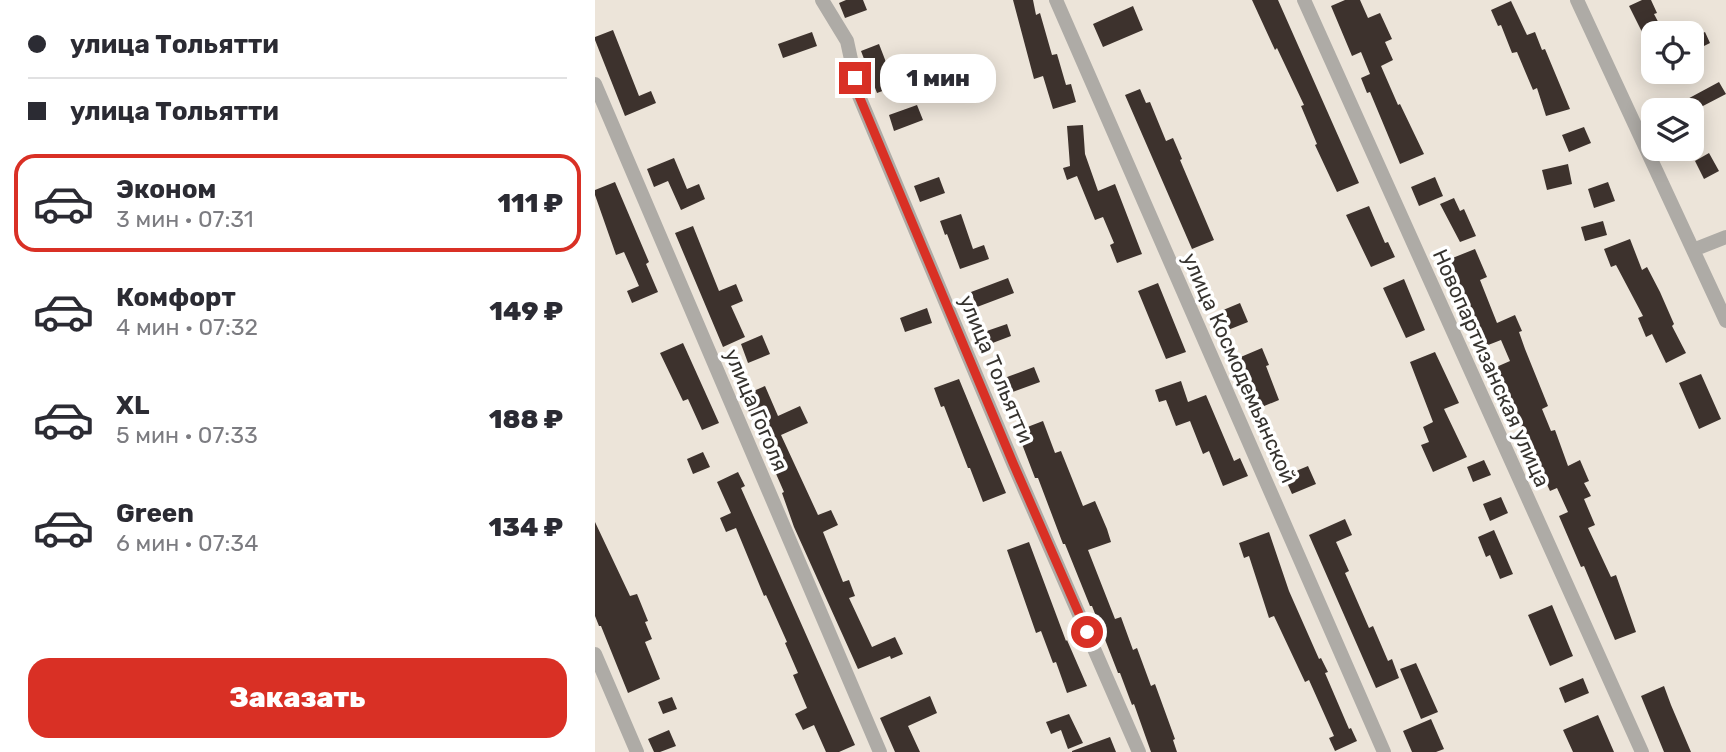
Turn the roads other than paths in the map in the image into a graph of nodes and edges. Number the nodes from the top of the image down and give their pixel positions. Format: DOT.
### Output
graph roads {
  1 [pos="822,0"];
  2 [pos="1056,0"];
  3 [pos="1304,0"];
  4 [pos="1577,0"];
  5 [pos="595,84"];
  6 [pos="1726,237"];
  7 [pos="1693,250"];
  8 [pos="1726,321"];
  9 [pos="595,654"];
  10 [pos="637,752"];
  11 [pos="880,752"];
  12 [pos="1139,752"];
  13 [pos="1384,752"];
  14 [pos="1642,752"];
  1 -- 12 [label="street, улица Тольятти"];
  2 -- 13 [label="street, улица Космодемьянской"];
  3 -- 14 [label="street, Новопартизанская улица"];
  4 -- 7 [label="street"];
  5 -- 11 [label="street, улица Гоголя"];
  6 -- 7 [label="street"];
  7 -- 8 [label="street"];
  9 -- 10 [label="street"];
}
